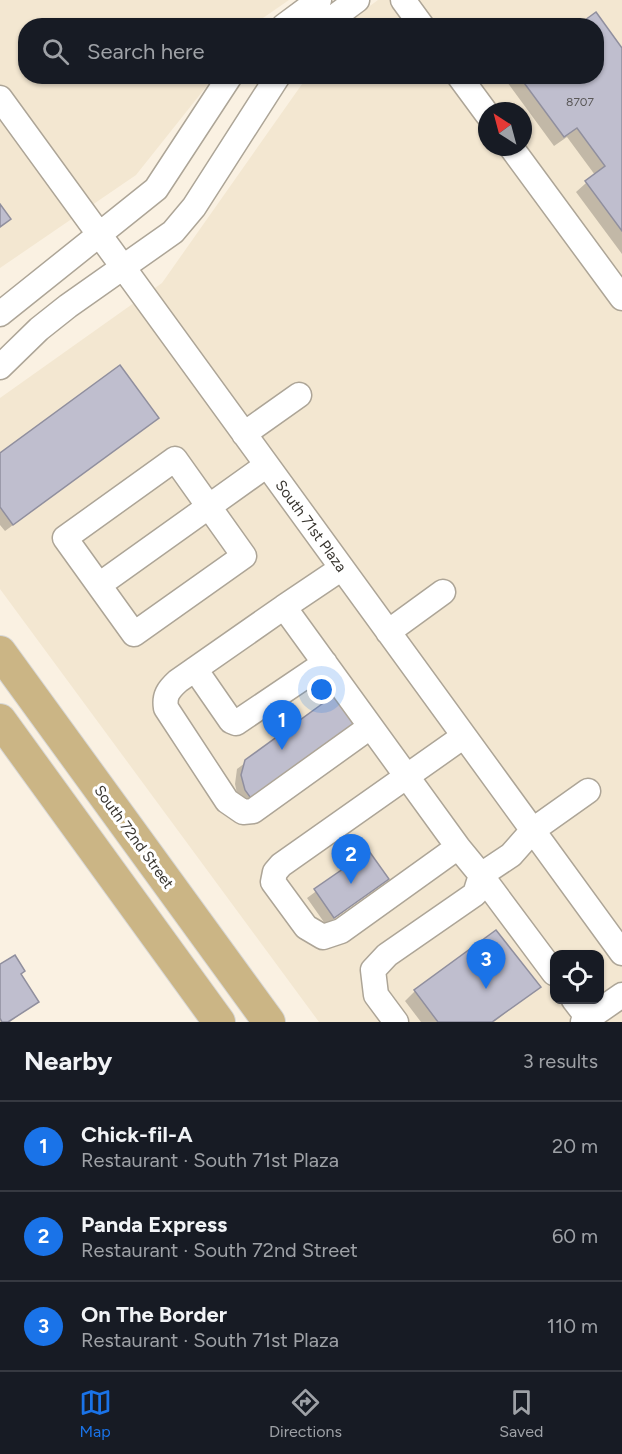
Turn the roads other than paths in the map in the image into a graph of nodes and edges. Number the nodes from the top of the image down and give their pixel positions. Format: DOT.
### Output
graph roads {
  1 [pos="319,0"];
  2 [pos="357,0"];
  3 [pos="403,0"];
  4 [pos="295,18"];
  5 [pos="333,18"];
  6 [pos="416,18"];
  7 [pos="225,84"];
  8 [pos="273,84"];
  9 [pos="465,84"];
  10 [pos="0,98"];
  11 [pos="478,102"];
  12 [pos="518,156"];
  13 [pos="100,234"];
  14 [pos="124,268"];
  15 [pos="622,298"];
  16 [pos="0,314"];
  17 [pos="0,367"];
  18 [pos="299,395"];
  19 [pos="244,434"];
  20 [pos="267,465"];
  21 [pos="209,507"];
  22 [pos="342,568"];
  23 [pos="99,585"];
  24 [pos="443,592"];
  25 [pos="284,607"];
  26 [pos="388,632"];
  27 [pos="0,652"];
  28 [pos="325,663"];
  29 [pos="195,669"];
  30 [pos="0,720"];
  31 [pos="370,727"];
  32 [pos="464,736"];
  33 [pos="406,776"];
  34 [pos="588,790"];
  35 [pos="533,830"];
  36 [pos="458,847"];
  37 [pos="482,875"];
  38 [pos="622,953"];
  39 [pos="550,966"];
  40 [pos="622,995"];
  41 [pos="582,1013"];
  42 [pos="219,1022"];
  43 [pos="269,1022"];
  44 [pos="396,1022"];
  1 -- 4 [label="street"];
  2 -- 5 [label="street"];
  3 -- 6 [label="street"];
  7 -- 13 [label="street"];
  8 -- 14 [label="street"];
  9 -- 11 [label="street"];
  10 -- 13 [label="street, South 71st Plaza"];
  12 -- 15 [label="street"];
  13 -- 14 [label="street, South 71st Plaza"];
  13 -- 16 [label="street"];
  14 -- 17 [label="street"];
  14 -- 19 [label="street, South 71st Plaza"];
  18 -- 19 [label="street"];
  19 -- 20 [label="street, South 71st Plaza"];
  20 -- 21 [label="street"];
  20 -- 22 [label="street, South 71st Plaza"];
  21 -- 23 [label="street"];
  21 -- 23 [label="street"];
  21 -- 23 [label="street"];
  22 -- 25 [label="street"];
  22 -- 26 [label="street, South 71st Plaza"];
  24 -- 26 [label="street"];
  25 -- 28 [label="street"];
  25 -- 29 [label="street"];
  26 -- 32 [label="street, South 71st Plaza"];
  27 -- 43 [label="main road, South 72nd Street"];
  28 -- 29 [label="street"];
  28 -- 31 [label="street"];
  29 -- 31 [label="street"];
  30 -- 42 [label="main road"];
  31 -- 33 [label="street"];
  32 -- 33 [label="street"];
  32 -- 35 [label="street, South 71st Plaza"];
  33 -- 36 [label="street"];
  33 -- 36 [label="street"];
  34 -- 35 [label="street"];
  35 -- 37 [label="street"];
  35 -- 38 [label="street, South 71st Plaza"];
  36 -- 37 [label="street"];
  37 -- 39 [label="street"];
  37 -- 44 [label="street"];
  40 -- 41 [label="street"];
}
